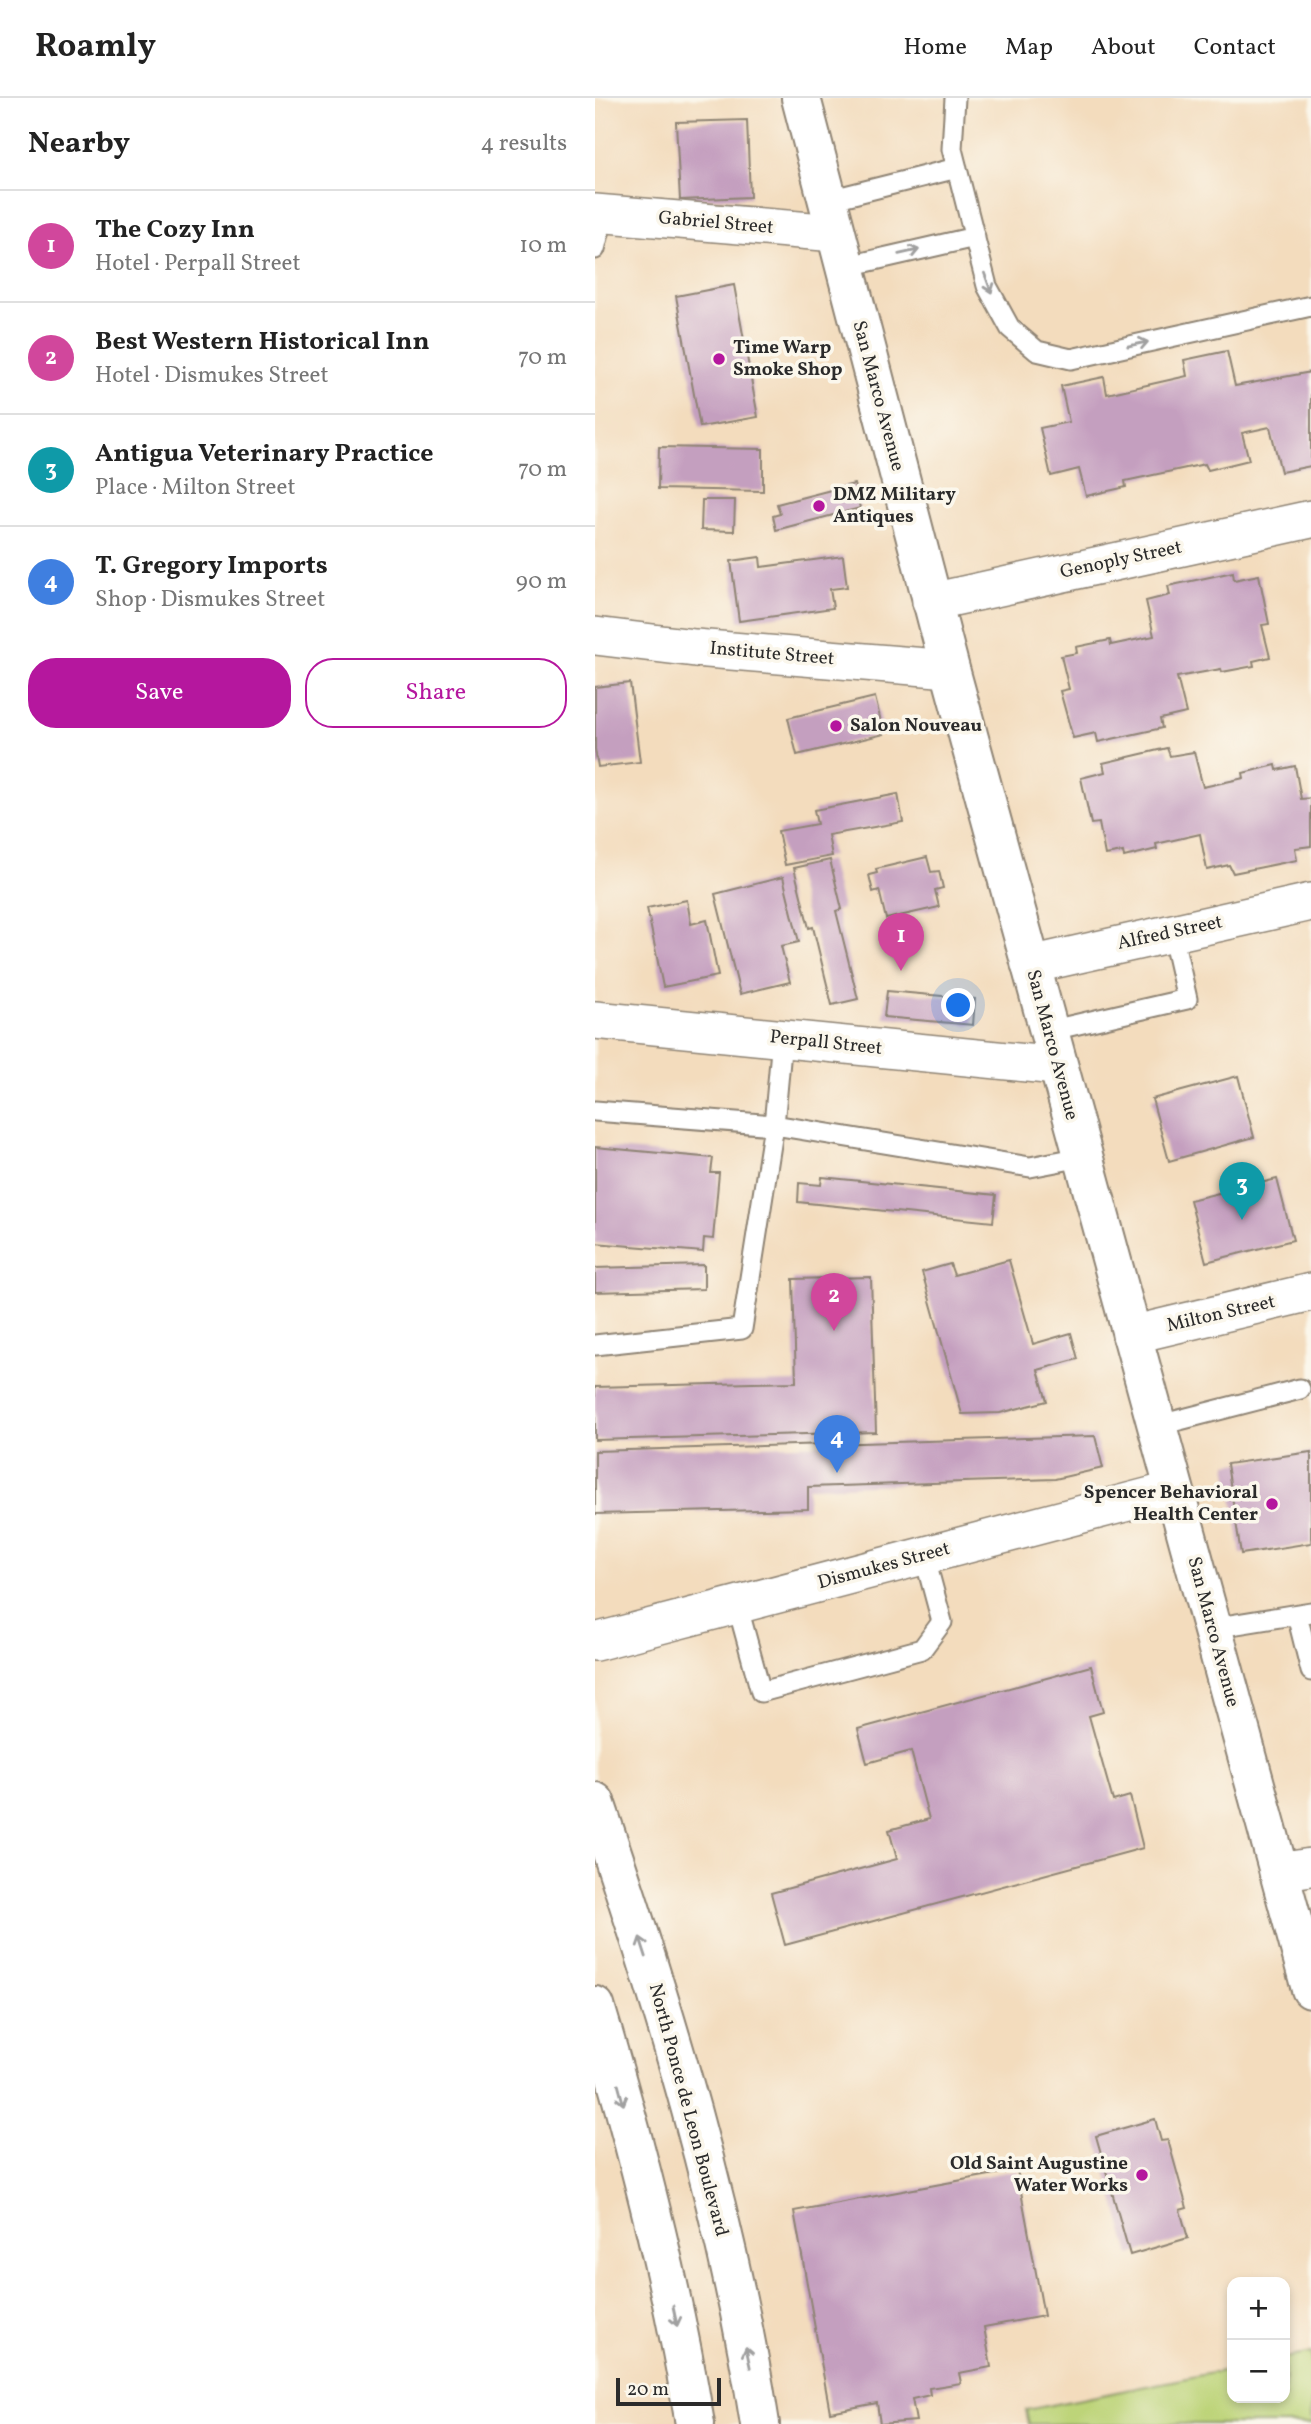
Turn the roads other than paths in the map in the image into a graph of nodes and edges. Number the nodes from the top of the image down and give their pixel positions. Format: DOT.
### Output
graph roads {
  1 [pos="801,98"];
  2 [pos="955,98"];
  3 [pos="957,168"];
  4 [pos="600,213"];
  5 [pos="836,233"];
  6 [pos="975,237"];
  7 [pos="595,249"];
  8 [pos="1311,306"];
  9 [pos="1311,519"];
  10 [pos="932,602"];
  11 [pos="595,636"];
  12 [pos="950,669"];
  13 [pos="1311,902"];
  14 [pos="1172,933"];
  15 [pos="1030,965"];
  16 [pos="595,1020"];
  17 [pos="782,1039"];
  18 [pos="1052,1048"];
  19 [pos="595,1111"];
  20 [pos="774,1125"];
  21 [pos="1082,1157"];
  22 [pos="1311,1292"];
  23 [pos="1131,1335"];
  24 [pos="595,1345"];
  25 [pos="1300,1389"];
  26 [pos="1156,1426"];
  27 [pos="1174,1490"];
  28 [pos="924,1555"];
  29 [pos="737,1605"];
  30 [pos="1304,1614"];
  31 [pos="1212,1628"];
  32 [pos="595,1643"];
  33 [pos="1311,1671"];
  34 [pos="595,1802"];
  35 [pos="1295,1869"];
  36 [pos="1311,1989"];
  37 [pos="595,2006"];
  38 [pos="695,2424"];
  39 [pos="760,2424"];
  1 -- 5 [label="main road, San Marco Avenue"];
  2 -- 3 [label="lane"];
  3 -- 5 [label="lane"];
  3 -- 6 [label="lane"];
  4 -- 5 [label="street, Gabriel Street"];
  4 -- 7 [label="lane"];
  5 -- 6 [label="lane, one-way"];
  5 -- 10 [label="main road, San Marco Avenue"];
  6 -- 8 [label="lane, one-way"];
  9 -- 10 [label="street, Genoply Street"];
  10 -- 12 [label="main road, San Marco Avenue"];
  11 -- 12 [label="street, Institute Street"];
  12 -- 15 [label="main road, San Marco Avenue"];
  13 -- 14 [label="street, Alfred Street"];
  14 -- 15 [label="street, Alfred Street"];
  14 -- 18 [label="lane"];
  15 -- 18 [label="main road, San Marco Avenue"];
  16 -- 17 [label="street, Perpall Street"];
  17 -- 18 [label="street, Perpall Street"];
  17 -- 20 [label="lane"];
  18 -- 21 [label="main road, San Marco Avenue"];
  19 -- 20 [label="lane"];
  20 -- 21 [label="lane"];
  20 -- 24 [label="lane"];
  21 -- 23 [label="main road, San Marco Avenue"];
  22 -- 23 [label="street, Milton Street"];
  23 -- 26 [label="main road, San Marco Avenue"];
  25 -- 26 [label="lane"];
  26 -- 27 [label="main road, San Marco Avenue"];
  27 -- 28 [label="street, Dismukes Street"];
  27 -- 31 [label="main road, San Marco Avenue"];
  28 -- 29 [label="street, Dismukes Street"];
  28 -- 29 [label="lane"];
  29 -- 32 [label="street, Dismukes Street"];
  30 -- 31 [label="lane"];
  30 -- 33 [label="lane"];
  31 -- 35 [label="main road, San Marco Avenue"];
  39 -- 34 [label="main road, North Ponce de Leon Boulevard, one-way"];
  35 -- 36 [label="main road, San Marco Avenue"];
  37 -- 38 [label="main road, one-way"];
}
